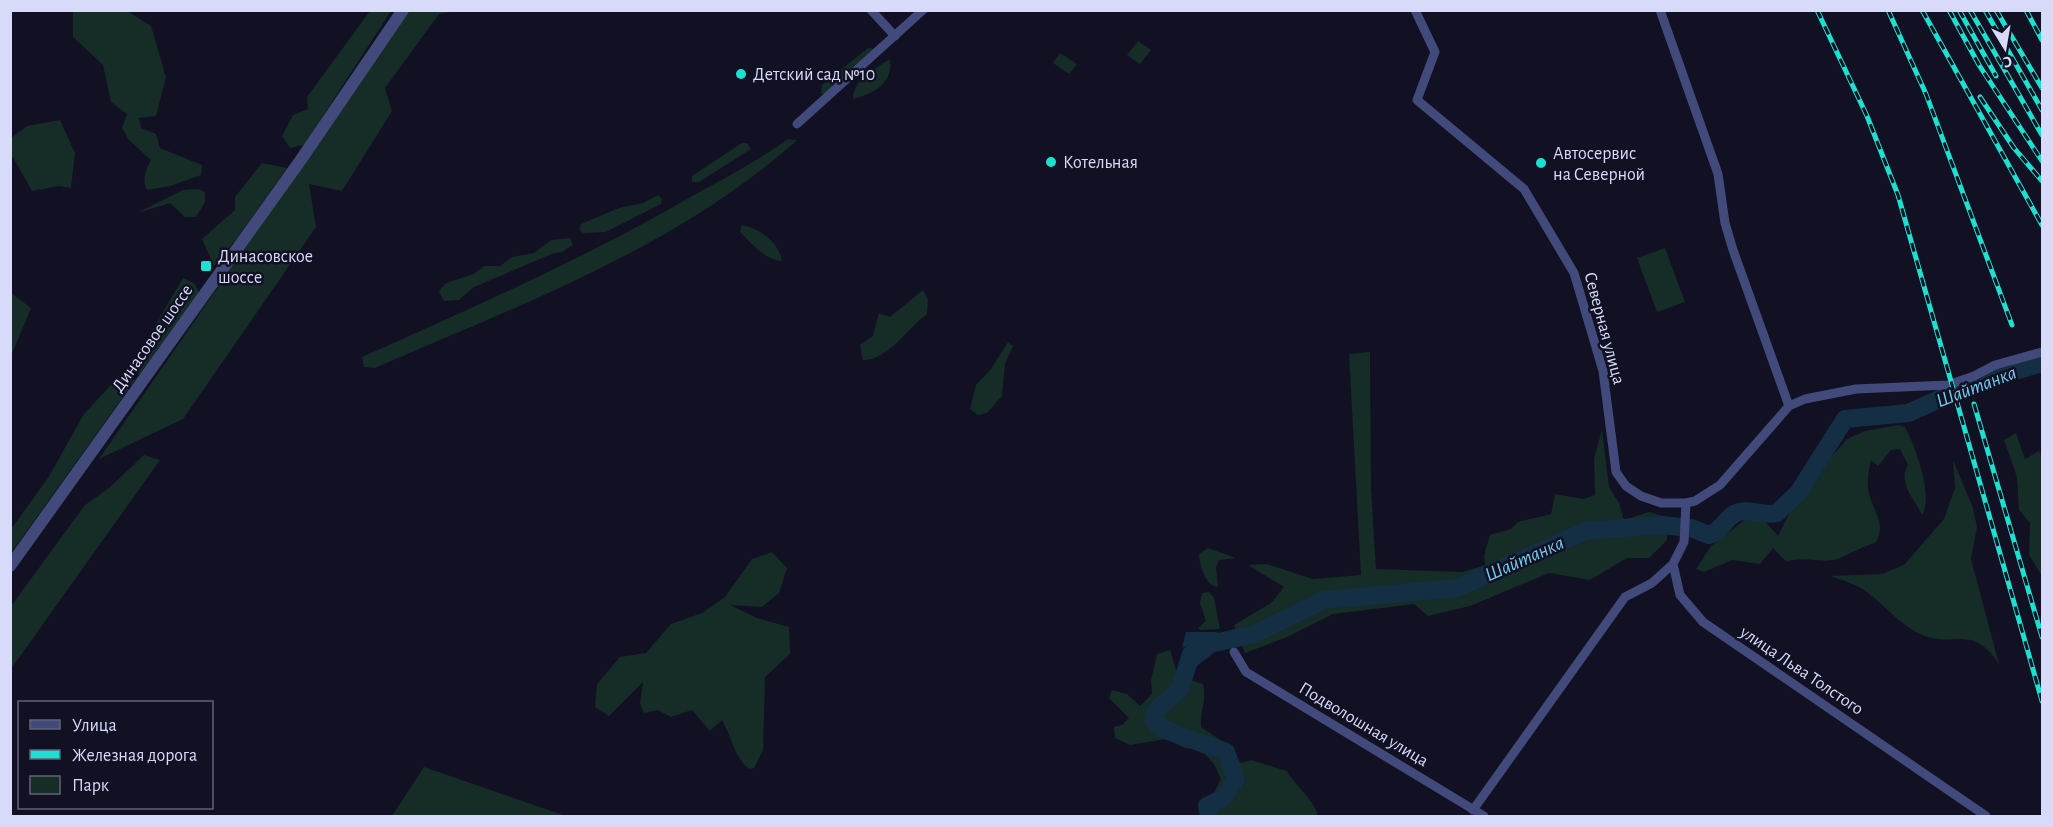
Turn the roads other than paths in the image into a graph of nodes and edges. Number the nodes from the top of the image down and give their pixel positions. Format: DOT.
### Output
graph roads {
  1 [pos="403,10"];
  2 [pos="871,10"];
  3 [pos="923,10"];
  4 [pos="1415,10"];
  5 [pos="1660,10"];
  6 [pos="896,36"];
  7 [pos="797,124"];
  8 [pos="2043,352"];
  9 [pos="1789,406"];
  10 [pos="1686,503"];
  11 [pos="1673,564"];
  12 [pos="10,566"];
  13 [pos="1234,652"];
  14 [pos="1473,810"];
  15 [pos="1484,816"];
  16 [pos="1986,816"];
  1 -- 12 [label="street, Динасовое шоссе"];
  2 -- 6 [label="street"];
  3 -- 6 [label="street"];
  4 -- 10 [label="street, Северная улица"];
  5 -- 9 [label="street"];
  6 -- 7 [label="street"];
  8 -- 9 [label="street"];
  9 -- 10 [label="street"];
  10 -- 11 [label="street"];
  11 -- 14 [label="street"];
  11 -- 16 [label="street, улица Льва Толстого"];
  13 -- 14 [label="street, Подволошная улица"];
  14 -- 15 [label="street, Подволошная улица"];
}
